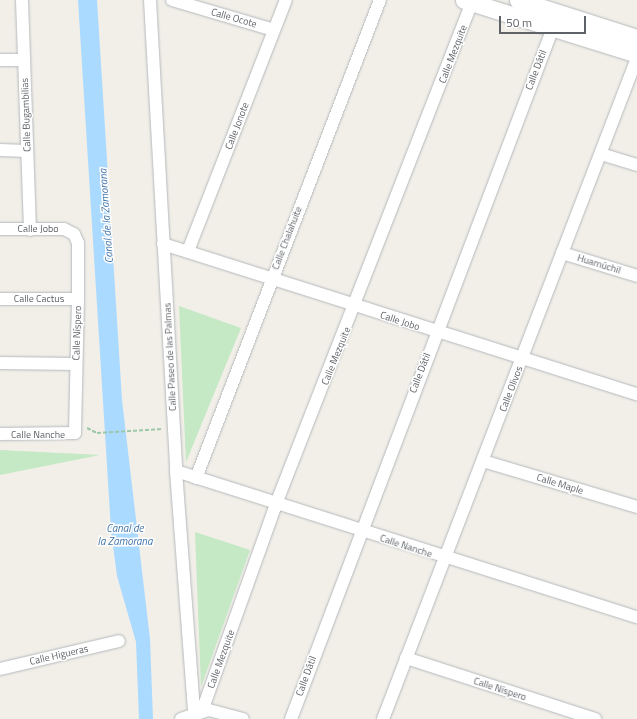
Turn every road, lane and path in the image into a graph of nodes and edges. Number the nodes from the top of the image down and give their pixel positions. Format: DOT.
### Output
graph roads {
  1 [pos="22,0"];
  2 [pos="150,0"];
  3 [pos="172,0"];
  4 [pos="286,0"];
  5 [pos="380,0"];
  6 [pos="518,0"];
  7 [pos="468,1"];
  8 [pos="553,28"];
  9 [pos="274,30"];
  10 [pos="637,38"];
  11 [pos="637,54"];
  12 [pos="637,58"];
  13 [pos="0,60"];
  14 [pos="24,60"];
  15 [pos="0,150"];
  16 [pos="27,150"];
  17 [pos="602,154"];
  18 [pos="637,165"];
  19 [pos="0,229"];
  20 [pos="30,230"];
  21 [pos="74,234"];
  22 [pos="163,244"];
  23 [pos="188,251"];
  24 [pos="562,253"];
  25 [pos="637,276"];
  26 [pos="271,278"];
  27 [pos="0,299"];
  28 [pos="78,299"];
  29 [pos="356,307"];
  30 [pos="435,332"];
  31 [pos="522,359"];
  32 [pos="0,363"];
  33 [pos="76,364"];
  34 [pos="637,394"];
  35 [pos="174,428"];
  36 [pos="76,429"];
  37 [pos="0,434"];
  38 [pos="484,461"];
  39 [pos="176,471"];
  40 [pos="196,478"];
  41 [pos="276,504"];
  42 [pos="637,507"];
  43 [pos="360,531"];
  44 [pos="444,559"];
  45 [pos="637,617"];
  46 [pos="119,641"];
  47 [pos="406,658"];
  48 [pos="0,669"];
  49 [pos="198,712"];
  50 [pos="181,719"];
  51 [pos="243,719"];
  52 [pos="290,719"];
  53 [pos="383,719"];
  54 [pos="595,719"];
  1 -- 14 [label="street, Calle Bugambilias"];
  2 -- 22 [label="street, Calle Paseo de las Palmas"];
  3 -- 9 [label="street, Calle Ocote"];
  4 -- 9 [label="street, Calle Jonote"];
  5 -- 26 [label="street, Calle Chalahuite"];
  6 -- 10 [label="main road"];
  7 -- 8 [label="main road"];
  7 -- 29 [label="street, Calle Mezquite"];
  8 -- 11 [label="main road"];
  8 -- 30 [label="street, Calle Dátil"];
  9 -- 23 [label="street, Calle Jonote"];
  12 -- 17 [label="street, Calle Olivos"];
  13 -- 14 [label="street"];
  14 -- 16 [label="street, Calle Bugambilias"];
  15 -- 16 [label="street"];
  16 -- 20 [label="street, Calle Bugambilias"];
  17 -- 18 [label="street"];
  17 -- 24 [label="street, Calle Olivos"];
  19 -- 20 [label="street, Calle Jobo"];
  20 -- 21 [label="street, Calle Jobo"];
  21 -- 28 [label="street, Calle Níspero"];
  22 -- 23 [label="street, Calle Jobo"];
  22 -- 35 [label="street, Calle Paseo de las Palmas"];
  23 -- 26 [label="street, Calle Jobo"];
  24 -- 25 [label="street, Huamúchil"];
  24 -- 31 [label="street, Calle Olivos"];
  26 -- 29 [label="street, Calle Jobo"];
  26 -- 40 [label="street, Calle Chalahuite"];
  27 -- 28 [label="street, Calle Cactus"];
  28 -- 33 [label="street, Calle Níspero"];
  29 -- 30 [label="street, Calle Jobo"];
  29 -- 41 [label="street, Calle Mezquite"];
  30 -- 31 [label="street, Calle Jobo"];
  30 -- 43 [label="street, Calle Dátil"];
  31 -- 34 [label="street, Calle Jobo"];
  31 -- 38 [label="street, Calle Olivos"];
  32 -- 33 [label="street"];
  33 -- 36 [label="street, Calle Níspero"];
  35 -- 36 [label="path"];
  35 -- 39 [label="street, Calle Paseo de las Palmas"];
  36 -- 37 [label="street, Calle Nanche"];
  38 -- 42 [label="street, Calle Maple"];
  38 -- 44 [label="street, Calle Olivos"];
  39 -- 40 [label="street, Calle Nanche"];
  39 -- 49 [label="street, Calle Paseo de las Palmas"];
  40 -- 41 [label="street, Calle Nanche"];
  41 -- 43 [label="street, Calle Nanche"];
  41 -- 49 [label="street, Calle Mezquite"];
  43 -- 44 [label="street, Calle Nanche"];
  43 -- 52 [label="street, Calle Dátil"];
  44 -- 45 [label="street, Calle Nanche"];
  44 -- 47 [label="street, Calle Olivos"];
  46 -- 48 [label="street, Calle Higueras"];
  47 -- 53 [label="street, Calle Olivos"];
  47 -- 54 [label="street, Calle Níspero"];
  49 -- 50 [label="street"];
  49 -- 51 [label="street"];
}
